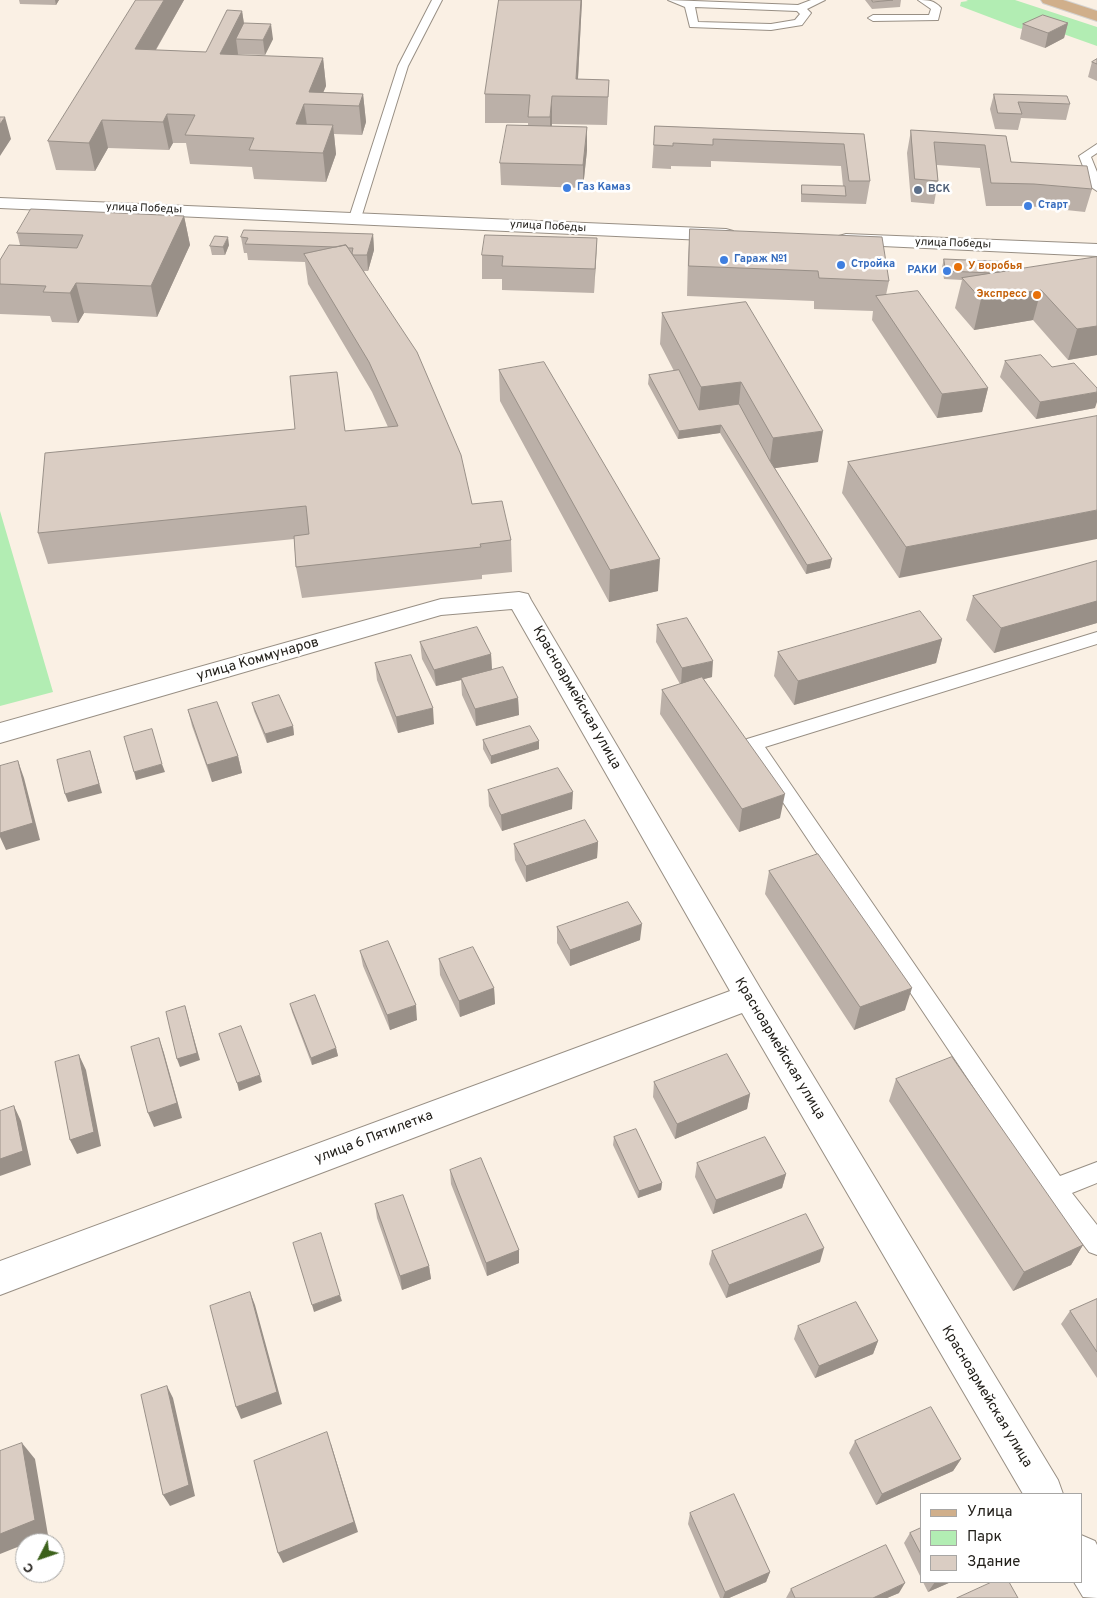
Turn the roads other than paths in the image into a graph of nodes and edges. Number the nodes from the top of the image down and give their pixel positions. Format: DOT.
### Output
graph roads {
  1 [pos="437,0"];
  2 [pos="672,0"];
  3 [pos="820,0"];
  4 [pos="923,0"];
  5 [pos="1048,0"];
  6 [pos="689,4"];
  7 [pos="800,8"];
  8 [pos="1097,16"];
  9 [pos="873,18"];
  10 [pos="1097,148"];
  11 [pos="1097,187"];
  12 [pos="0,203"];
  13 [pos="355,218"];
  14 [pos="747,236"];
  15 [pos="825,239"];
  16 [pos="1097,250"];
  17 [pos="520,600"];
  18 [pos="1097,638"];
  19 [pos="0,733"];
  20 [pos="749,998"];
  21 [pos="1097,1172"];
  22 [pos="1055,1189"];
  23 [pos="1097,1244"];
  24 [pos="0,1278"];
  25 [pos="1043,1493"];
  26 [pos="1082,1558"];
  27 [pos="1097,1583"];
  1 -- 13 [label="lane"];
  2 -- 6 [label="lane"];
  3 -- 7 [label="lane"];
  4 -- 9 [label="lane"];
  5 -- 8 [label="main road"];
  6 -- 7 [label="lane"];
  6 -- 7 [label="lane"];
  10 -- 11 [label="lane"];
  12 -- 13 [label="street, улица Победы"];
  13 -- 14 [label="street, улица Победы"];
  15 -- 16 [label="street, улица Победы"];
  17 -- 19 [label="street, улица Коммунаров"];
  17 -- 20 [label="street, Красноармейская улица"];
  18 -- 22 [label="lane"];
  20 -- 24 [label="street, улица 6 Пятилетка"];
  20 -- 25 [label="street, Красноармейская улица"];
  21 -- 22 [label="lane"];
  22 -- 23 [label="lane"];
  26 -- 27 [label="street"];
}
